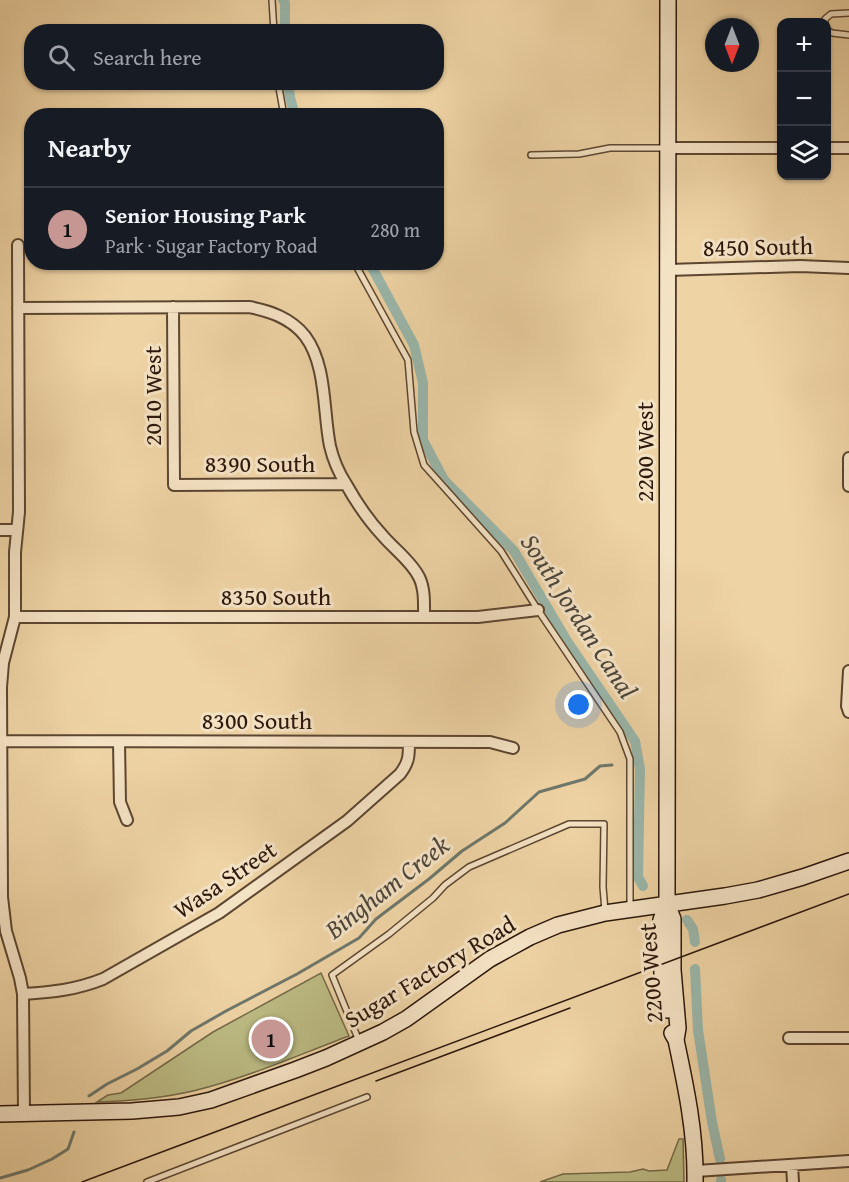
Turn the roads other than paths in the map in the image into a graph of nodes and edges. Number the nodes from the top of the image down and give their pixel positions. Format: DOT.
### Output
graph roads {
  1 [pos="272,0"];
  2 [pos="668,0"];
  3 [pos="849,13"];
  4 [pos="826,18"];
  5 [pos="274,24"];
  6 [pos="831,32"];
  7 [pos="849,35"];
  8 [pos="279,90"];
  9 [pos="283,108"];
  10 [pos="668,148"];
  11 [pos="777,148"];
  12 [pos="831,148"];
  13 [pos="849,148"];
  14 [pos="531,155"];
  15 [pos="18,245"];
  16 [pos="849,268"];
  17 [pos="358,270"];
  18 [pos="668,270"];
  19 [pos="18,308"];
  20 [pos="173,308"];
  21 [pos="849,458"];
  22 [pos="346,484"];
  23 [pos="174,485"];
  24 [pos="849,486"];
  25 [pos="0,530"];
  26 [pos="16,530"];
  27 [pos="538,610"];
  28 [pos="15,618"];
  29 [pos="424,618"];
  30 [pos="849,671"];
  31 [pos="849,712"];
  32 [pos="1,741"];
  33 [pos="119,742"];
  34 [pos="408,742"];
  35 [pos="513,748"];
  36 [pos="127,820"];
  37 [pos="849,861"];
  38 [pos="1,877"];
  39 [pos="667,903"];
  40 [pos="630,909"];
  41 [pos="605,913"];
  42 [pos="23,994"];
  43 [pos="789,1038"];
  44 [pos="849,1038"];
  45 [pos="359,1043"];
  46 [pos="367,1097"];
  47 [pos="0,1114"];
  48 [pos="24,1114"];
  49 [pos="849,1161"];
  50 [pos="792,1165"];
  51 [pos="696,1177"];
  52 [pos="147,1182"];
  53 [pos="793,1182"];
  1 -- 5 [label="lane"];
  2 -- 10 [label="street, 2200 West"];
  3 -- 4 [label="lane"];
  6 -- 7 [label="lane"];
  8 -- 9 [label="lane"];
  10 -- 11 [label="street"];
  10 -- 14 [label="lane"];
  10 -- 18 [label="street, 2200 West"];
  12 -- 13 [label="street"];
  15 -- 19 [label="street"];
  16 -- 18 [label="street, 8450 South"];
  17 -- 27 [label="lane"];
  18 -- 39 [label="street, 2200 West"];
  19 -- 20 [label="street"];
  19 -- 26 [label="street"];
  20 -- 22 [label="street"];
  20 -- 23 [label="street, 2010 West"];
  21 -- 24 [label="street"];
  22 -- 23 [label="street, 8390 South"];
  22 -- 29 [label="street"];
  25 -- 26 [label="street"];
  26 -- 28 [label="street"];
  27 -- 29 [label="street, 8350 South"];
  27 -- 40 [label="lane"];
  28 -- 29 [label="street, 8350 South"];
  28 -- 32 [label="street"];
  30 -- 31 [label="street"];
  32 -- 33 [label="street, 8300 South"];
  32 -- 38 [label="street"];
  33 -- 34 [label="street, 8300 South"];
  33 -- 36 [label="street"];
  34 -- 35 [label="street, 8300 South"];
  34 -- 42 [label="street, Wasa Street"];
  37 -- 39 [label="street, Sugar Factory Road"];
  38 -- 42 [label="street"];
  39 -- 40 [label="street, Sugar Factory Road"];
  39 -- 51 [label="street, 2200 West"];
  40 -- 41 [label="street, Sugar Factory Road"];
  41 -- 45 [label="street, Sugar Factory Road"];
  41 -- 45 [label="lane"];
  42 -- 48 [label="street"];
  43 -- 44 [label="street"];
  45 -- 48 [label="street, Sugar Factory Road"];
  46 -- 52 [label="lane"];
  47 -- 48 [label="street, Sugar Factory Road"];
  49 -- 50 [label="street"];
  50 -- 51 [label="street"];
  50 -- 53 [label="street"];
}
